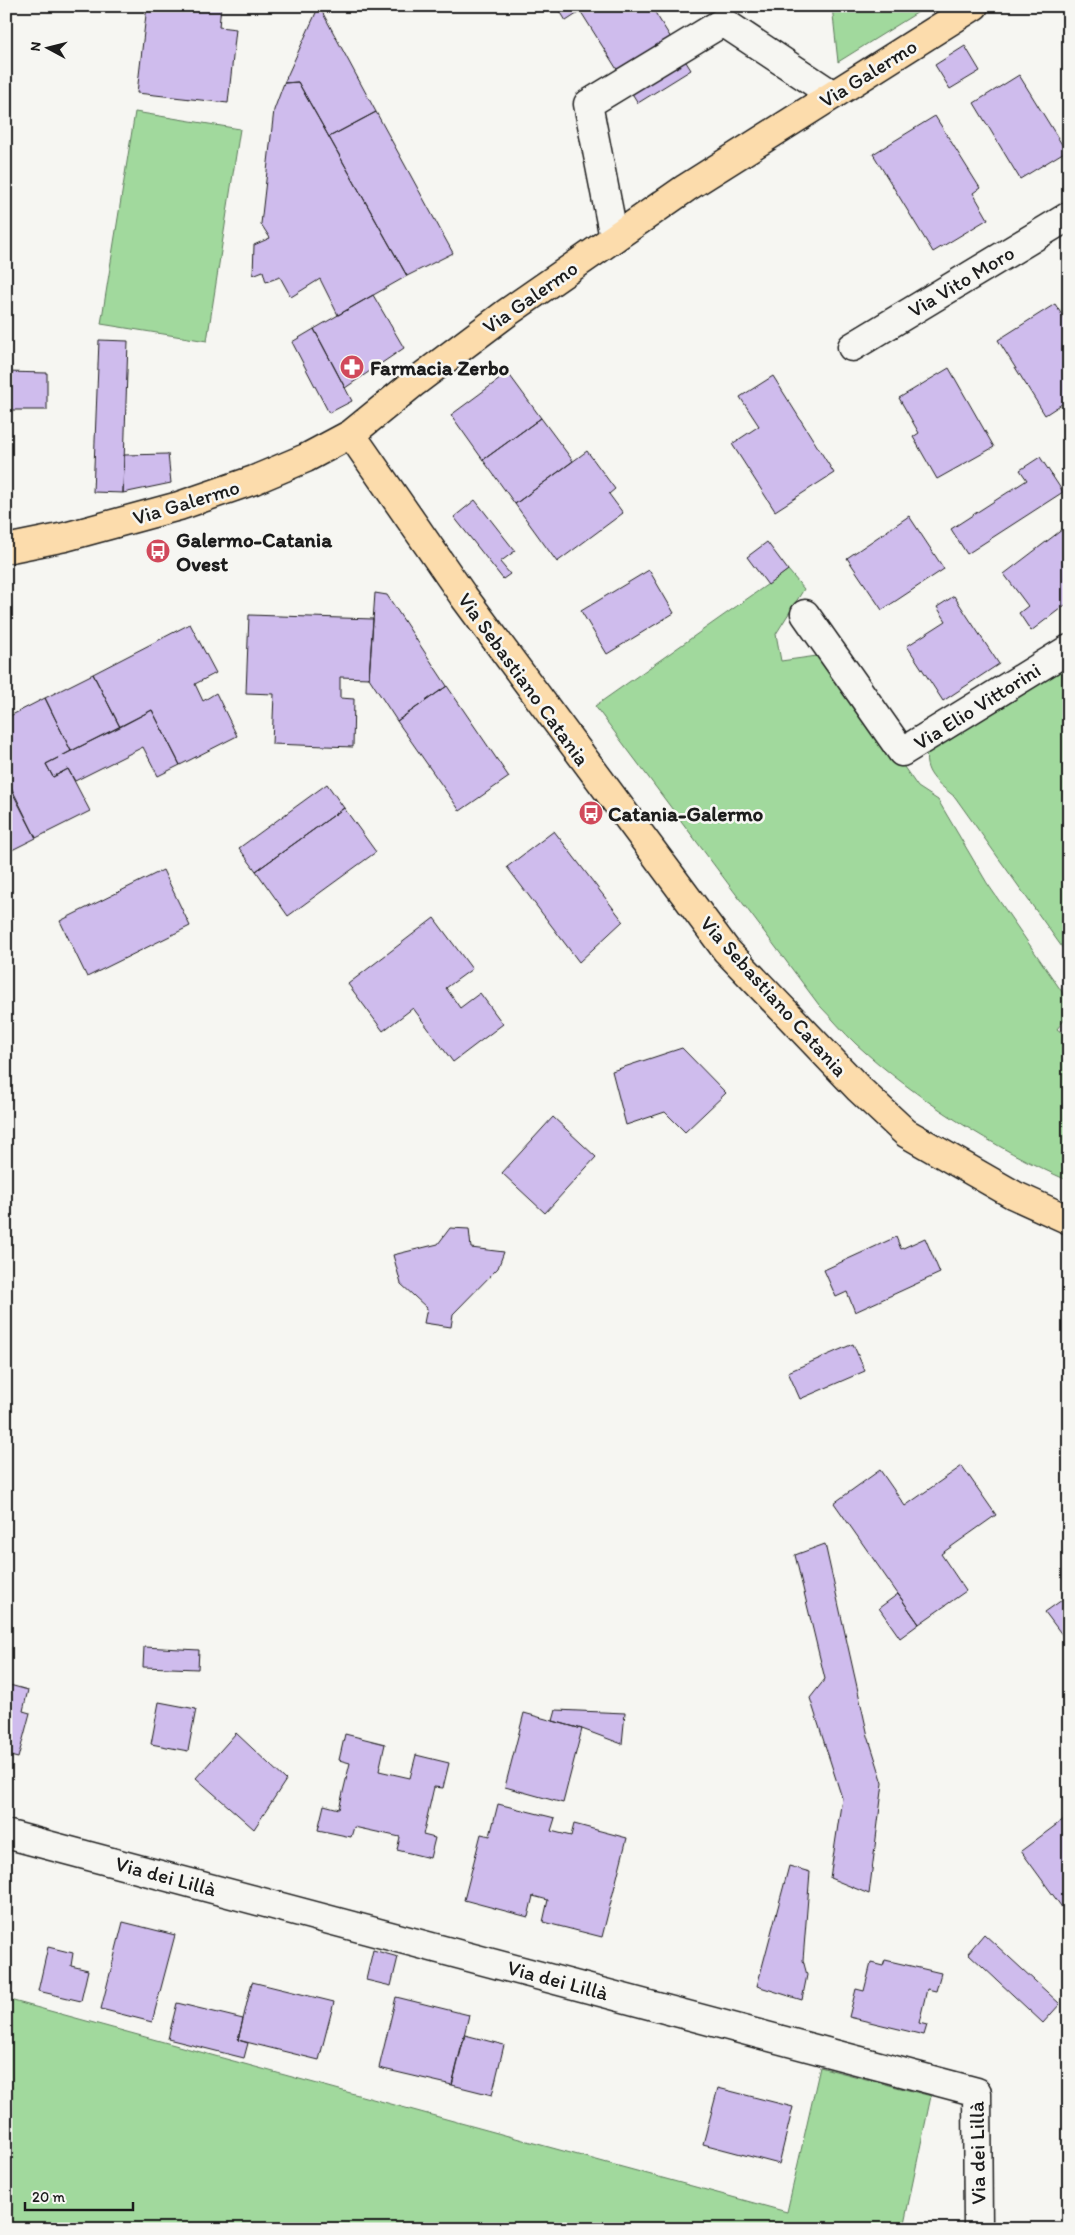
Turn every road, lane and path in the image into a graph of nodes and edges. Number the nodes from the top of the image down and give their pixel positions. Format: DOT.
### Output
graph roads {
  1 [pos="974,6"];
  2 [pos="834,95"];
  3 [pos="1069,216"];
  4 [pos="614,238"];
  5 [pos="852,347"];
  6 [pos="351,434"];
  7 [pos="6,549"];
  8 [pos="804,614"];
  9 [pos="1069,649"];
  10 [pos="1069,1220"];
  11 [pos="6,1834"];
  12 [pos="978,2229"];
  1 -- 2 [label="main road, Via Galermo"];
  2 -- 4 [label="main road, Via Galermo"];
  2 -- 4 [label="street"];
  3 -- 5 [label="street, Via Vito Moro"];
  4 -- 6 [label="main road, Via Galermo"];
  6 -- 7 [label="main road, Via Galermo"];
  6 -- 10 [label="main road, Via Sebastiano Catania"];
  8 -- 9 [label="street, Via Elio Vittorini"];
  11 -- 12 [label="street, Via dei Lillà"];
}
